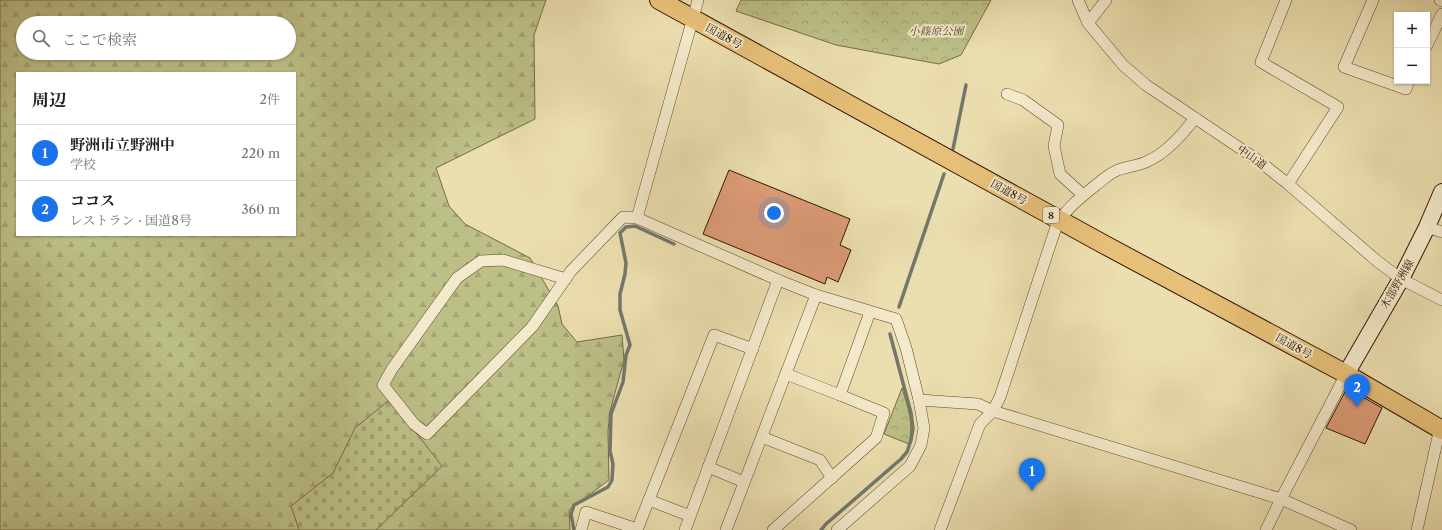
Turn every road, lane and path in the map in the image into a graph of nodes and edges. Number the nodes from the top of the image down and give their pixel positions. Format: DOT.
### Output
graph roads {
  1 [pos="659,0"];
  2 [pos="698,0"];
  3 [pos="1078,0"];
  4 [pos="1106,0"];
  5 [pos="1286,0"];
  6 [pos="1373,0"];
  7 [pos="1442,14"];
  8 [pos="693,19"];
  9 [pos="1088,23"];
  10 [pos="1430,39"];
  11 [pos="1408,84"];
  12 [pos="1007,94"];
  13 [pos="1195,118"];
  14 [pos="1288,184"];
  15 [pos="1442,192"];
  16 [pos="1084,195"];
  17 [pos="637,218"];
  18 [pos="1060,220"];
  19 [pos="1435,229"];
  20 [pos="566,279"];
  21 [pos="1401,279"];
  22 [pos="778,280"];
  23 [pos="816,295"];
  24 [pos="1442,300"];
  25 [pos="870,312"];
  26 [pos="753,348"];
  27 [pos="786,374"];
  28 [pos="1346,374"];
  29 [pos="840,395"];
  30 [pos="919,400"];
  31 [pos="993,411"];
  32 [pos="1441,429"];
  33 [pos="762,437"];
  34 [pos="708,467"];
  35 [pos="832,478"];
  36 [pos="744,482"];
  37 [pos="1280,499"];
  38 [pos="649,500"];
  39 [pos="690,516"];
  40 [pos="581,530"];
  41 [pos="637,530"];
  42 [pos="685,530"];
  43 [pos="726,530"];
  44 [pos="773,530"];
  45 [pos="837,530"];
  46 [pos="940,530"];
  47 [pos="1266,530"];
  48 [pos="1351,530"];
  49 [pos="1417,530"];
  1 -- 8 [label="highway, 国道8号 / 8"];
  2 -- 8 [label="street"];
  3 -- 9 [label="street, 中山道"];
  4 -- 9 [label="street"];
  5 -- 14 [label="street"];
  6 -- 11 [label="street"];
  7 -- 10 [label="street"];
  8 -- 17 [label="street"];
  8 -- 18 [label="highway, 国道8号 / 8"];
  9 -- 13 [label="street, 中山道"];
  12 -- 16 [label="street"];
  13 -- 14 [label="street, 中山道"];
  13 -- 16 [label="street"];
  14 -- 21 [label="street, 中山道"];
  15 -- 19 [label="main road, 木部野洲線"];
  16 -- 18 [label="street"];
  17 -- 20 [label="street"];
  17 -- 22 [label="street"];
  18 -- 28 [label="highway, 国道8号 / 8"];
  18 -- 31 [label="street"];
  19 -- 21 [label="main road, 木部野洲線"];
  20 -- 20 [label="street"];
  21 -- 24 [label="street, 中山道"];
  21 -- 28 [label="main road, 木部野洲線"];
  22 -- 23 [label="street"];
  22 -- 26 [label="street"];
  23 -- 25 [label="street"];
  23 -- 27 [label="street"];
  25 -- 29 [label="street"];
  25 -- 30 [label="street"];
  26 -- 34 [label="street"];
  26 -- 38 [label="street"];
  27 -- 29 [label="street"];
  27 -- 33 [label="street"];
  28 -- 32 [label="highway, 国道8号 / 8"];
  28 -- 37 [label="street"];
  29 -- 35 [label="street"];
  30 -- 31 [label="street"];
  30 -- 45 [label="street"];
  31 -- 37 [label="street"];
  31 -- 46 [label="street"];
  32 -- 49 [label="street"];
  33 -- 35 [label="street"];
  33 -- 36 [label="street"];
  34 -- 36 [label="street"];
  34 -- 39 [label="street"];
  35 -- 44 [label="street"];
  36 -- 43 [label="street"];
  37 -- 47 [label="street"];
  37 -- 48 [label="street"];
  38 -- 39 [label="street"];
  38 -- 41 [label="street"];
  39 -- 42 [label="street"];
  40 -- 41 [label="street"];
}
